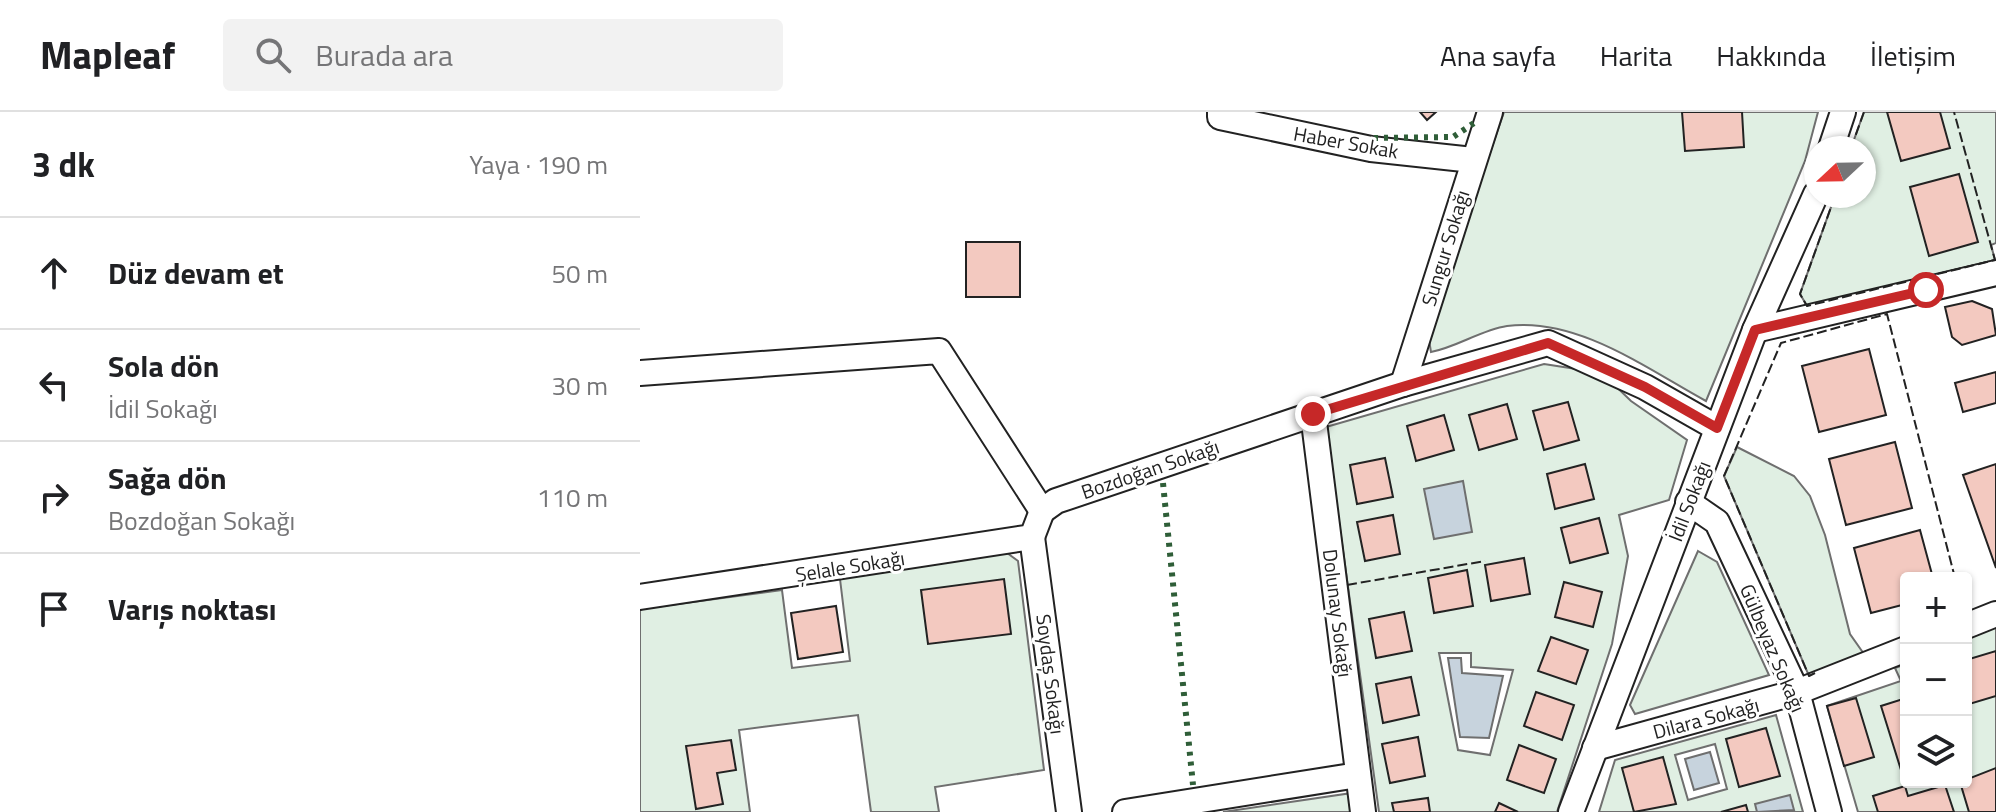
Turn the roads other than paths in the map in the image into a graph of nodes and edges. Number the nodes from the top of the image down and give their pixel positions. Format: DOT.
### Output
graph roads {
  1 [pos="1490,112"];
  2 [pos="1843,112"];
  3 [pos="1220,114"];
  4 [pos="1835,136"];
  5 [pos="1473,160"];
  6 [pos="1810,208"];
  7 [pos="1996,273"];
  8 [pos="1755,330"];
  9 [pos="640,373"];
  10 [pos="1403,384"];
  11 [pos="1313,414"];
  12 [pos="1717,428"];
  13 [pos="1688,502"];
  14 [pos="1042,511"];
  15 [pos="1032,537"];
  16 [pos="640,597"];
  17 [pos="1996,614"];
  18 [pos="1972,624"];
  19 [pos="1900,651"];
  20 [pos="1797,692"];
  21 [pos="1595,748"];
  22 [pos="1358,775"];
  23 [pos="1069,812"];
  24 [pos="1125,812"];
  25 [pos="1363,812"];
  26 [pos="1571,812"];
  27 [pos="1829,812"];
  1 -- 5 [label="street, Sungur Sokağı"];
  2 -- 4 [label="street"];
  3 -- 5 [label="street, Haber Sokak"];
  5 -- 10 [label="street, Sungur Sokağı"];
  6 -- 8 [label="street, İdil Sokağı"];
  7 -- 8 [label="street"];
  8 -- 12 [label="street, İdil Sokağı"];
  9 -- 14 [label="street"];
  10 -- 11 [label="street, Bozdoğan Sokağı"];
  10 -- 12 [label="street, Bozdoğan Sokağı"];
  11 -- 14 [label="street, Bozdoğan Sokağı"];
  11 -- 22 [label="street, Dolunay Sokağı"];
  12 -- 13 [label="street, İdil Sokağı"];
  13 -- 20 [label="street, Gülbeyaz Sokağı"];
  13 -- 21 [label="street, İdil Sokağı"];
  14 -- 15 [label="street"];
  15 -- 16 [label="street, Şelale Sokağı"];
  15 -- 23 [label="street, Soydaş Sokağı"];
  17 -- 18 [label="street"];
  19 -- 20 [label="street, Dilara Sokağı"];
  20 -- 21 [label="street, Dilara Sokağı"];
  20 -- 27 [label="street, Gülbeyaz Sokağı"];
  21 -- 26 [label="street, İdil Sokağı"];
  22 -- 24 [label="street"];
  22 -- 25 [label="street, Dolunay Sokağı"];
}
